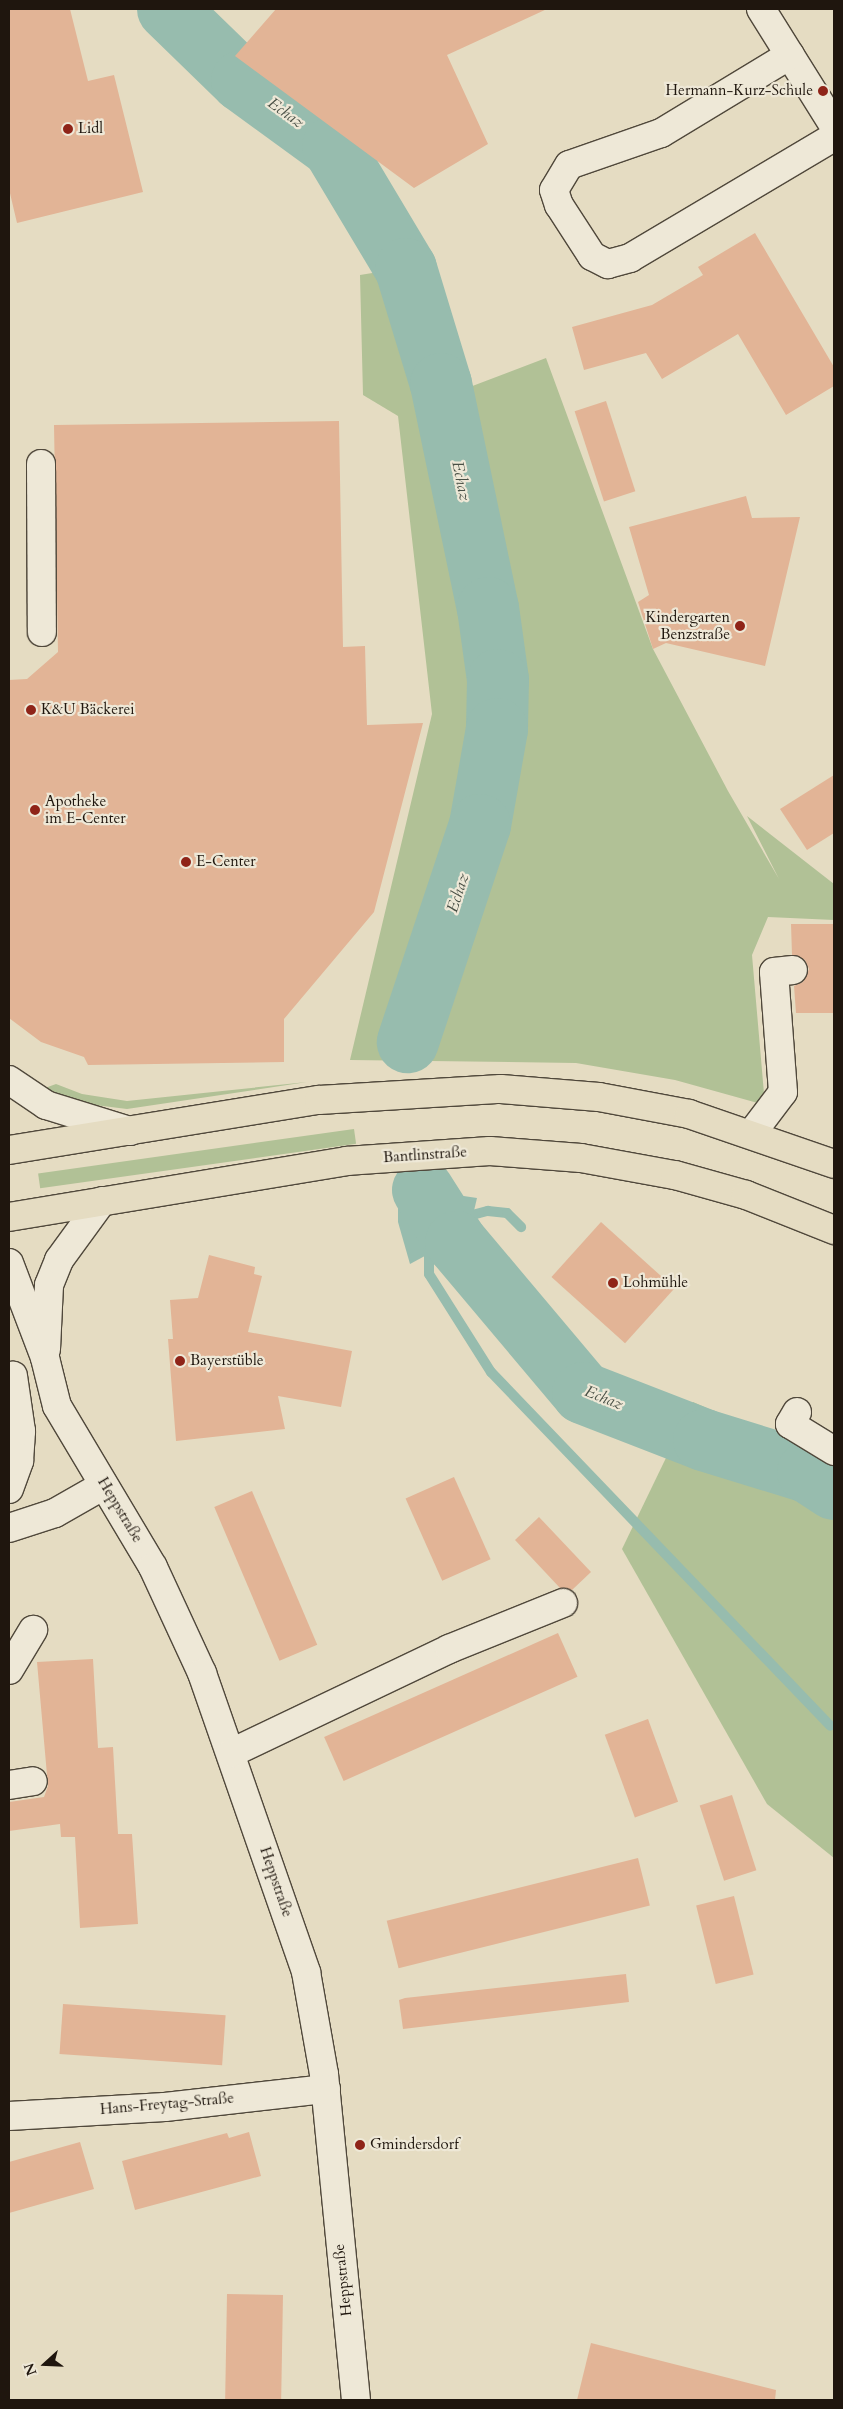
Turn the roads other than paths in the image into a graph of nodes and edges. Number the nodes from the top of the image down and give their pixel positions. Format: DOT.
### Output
graph roads {
  1 [pos="761,9"];
  2 [pos="790,55"];
  3 [pos="834,126"];
  4 [pos="834,137"];
  5 [pos="41,464"];
  6 [pos="42,632"];
  7 [pos="793,970"];
  8 [pos="9,1080"];
  9 [pos="130,1131"];
  10 [pos="752,1133"];
  11 [pos="9,1150"];
  12 [pos="834,1164"];
  13 [pos="102,1201"];
  14 [pos="9,1217"];
  15 [pos="834,1230"];
  16 [pos="9,1263"];
  17 [pos="45,1358"];
  18 [pos="11,1372"];
  19 [pos="57,1406"];
  20 [pos="797,1412"];
  21 [pos="834,1450"];
  22 [pos="104,1485"];
  23 [pos="9,1489"];
  24 [pos="9,1528"];
  25 [pos="562,1603"];
  26 [pos="33,1630"];
  27 [pos="9,1670"];
  28 [pos="231,1753"];
  29 [pos="326,2089"];
  30 [pos="9,2116"];
  31 [pos="356,2400"];
  1 -- 2 [label="street"];
  2 -- 3 [label="street"];
  2 -- 4 [label="street"];
  5 -- 6 [label="street"];
  7 -- 10 [label="street"];
  8 -- 9 [label="street"];
  9 -- 10 [label="main road"];
  9 -- 11 [label="main road"];
  10 -- 12 [label="main road"];
  13 -- 14 [label="main road, Bantlinstraße"];
  13 -- 15 [label="main road, Bantlinstraße"];
  13 -- 17 [label="street"];
  16 -- 17 [label="street, Heppstraße"];
  17 -- 19 [label="street, Heppstraße"];
  18 -- 19 [label="street, Heppstraße"];
  18 -- 23 [label="street"];
  19 -- 22 [label="street, Heppstraße"];
  20 -- 21 [label="street"];
  22 -- 24 [label="street"];
  22 -- 28 [label="street, Heppstraße"];
  25 -- 28 [label="street"];
  26 -- 27 [label="street"];
  28 -- 29 [label="street, Heppstraße"];
  29 -- 30 [label="street, Hans-Freytag-Straße"];
  29 -- 31 [label="street, Heppstraße"];
}
